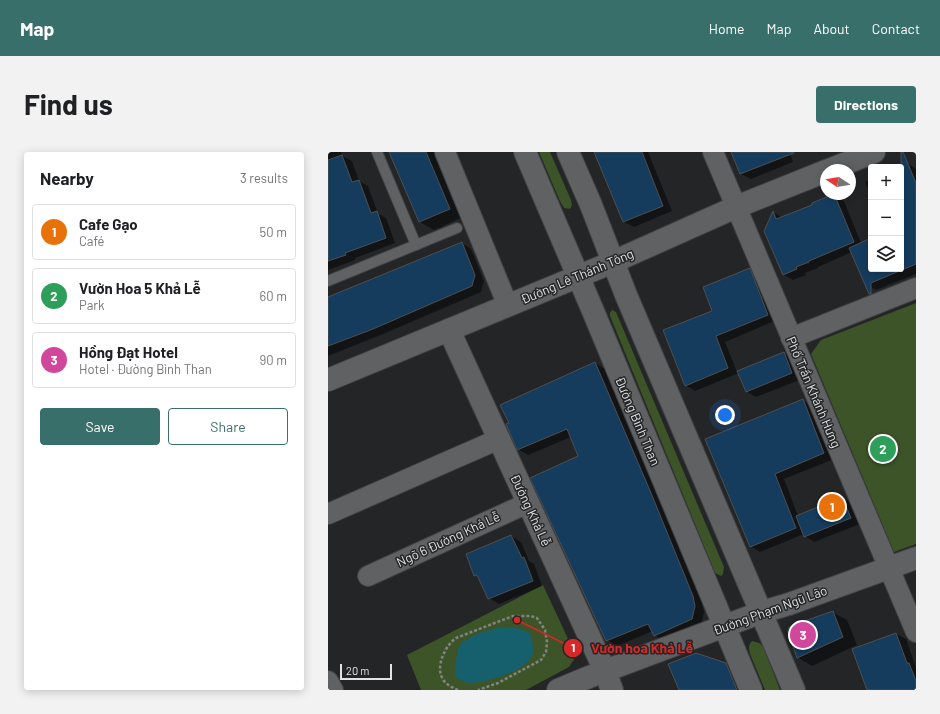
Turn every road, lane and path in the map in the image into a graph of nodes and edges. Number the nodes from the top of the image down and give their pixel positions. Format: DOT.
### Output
graph roads {
  1 [pos="377,152"];
  2 [pos="445,152"];
  3 [pos="524,152"];
  4 [pos="568,152"];
  5 [pos="712,152"];
  6 [pos="874,152"];
  7 [pos="844,164"];
  8 [pos="820,173"];
  9 [pos="736,207"];
  10 [pos="457,228"];
  11 [pos="416,244"];
  12 [pos="613,262"];
  13 [pos="578,277"];
  14 [pos="328,281"];
  15 [pos="916,288"];
  16 [pos="508,306"];
  17 [pos="449,330"];
  18 [pos="791,338"];
  19 [pos="328,380"];
  20 [pos="499,439"];
  21 [pos="528,503"];
  22 [pos="328,514"];
  23 [pos="916,558"];
  24 [pos="888,567"];
  25 [pos="368,576"];
  26 [pos="762,612"];
  27 [pos="724,626"];
  28 [pos="916,632"];
  29 [pos="609,680"];
  30 [pos="328,681"];
  31 [pos="333,690"];
  32 [pos="458,690"];
  33 [pos="478,690"];
  34 [pos="558,690"];
  35 [pos="751,690"];
  36 [pos="794,690"];
  1 -- 11 [label="lane"];
  2 -- 16 [label="street"];
  3 -- 13 [label="street, Đường Bình Than"];
  4 -- 12 [label="street"];
  5 -- 9 [label="street, Phố Trần Khánh Hưng"];
  6 -- 7 [label="street"];
  8 -- 9 [label="street, Đường Lê Thánh Tông"];
  9 -- 12 [label="street, Đường Lê Thánh Tông"];
  9 -- 18 [label="street, Phố Trần Khánh Hưng"];
  10 -- 11 [label="lane"];
  11 -- 14 [label="lane"];
  12 -- 13 [label="street, Đường Lê Thánh Tông"];
  12 -- 26 [label="street"];
  13 -- 16 [label="street, Đường Lê Thánh Tông"];
  13 -- 27 [label="street, Đường Bình Than"];
  15 -- 18 [label="street"];
  16 -- 17 [label="street, Đường Lê Thánh Tông"];
  17 -- 19 [label="street, Đường Lê Thánh Tông"];
  17 -- 20 [label="street, Đường Khả Lễ"];
  18 -- 24 [label="street, Phố Trần Khánh Hưng"];
  20 -- 21 [label="street, Đường Khả Lễ"];
  20 -- 22 [label="street"];
  21 -- 25 [label="street, Ngõ 6 Đường Khả Lễ"];
  21 -- 29 [label="street, Đường Khả Lễ"];
  23 -- 24 [label="street, Đường Phạm Ngũ Lão"];
  24 -- 26 [label="street, Đường Phạm Ngũ Lão"];
  24 -- 28 [label="street, Phố Trần Khánh Hưng"];
  26 -- 27 [label="street, Đường Phạm Ngũ Lão"];
  26 -- 36 [label="street"];
  27 -- 29 [label="street, Đường Phạm Ngũ Lão"];
  27 -- 35 [label="street, Đường Bình Than"];
  29 -- 34 [label="street, Đường Phạm Ngũ Lão"];
  30 -- 31 [label="street"];
  32 -- 33 [label="path"];
}
